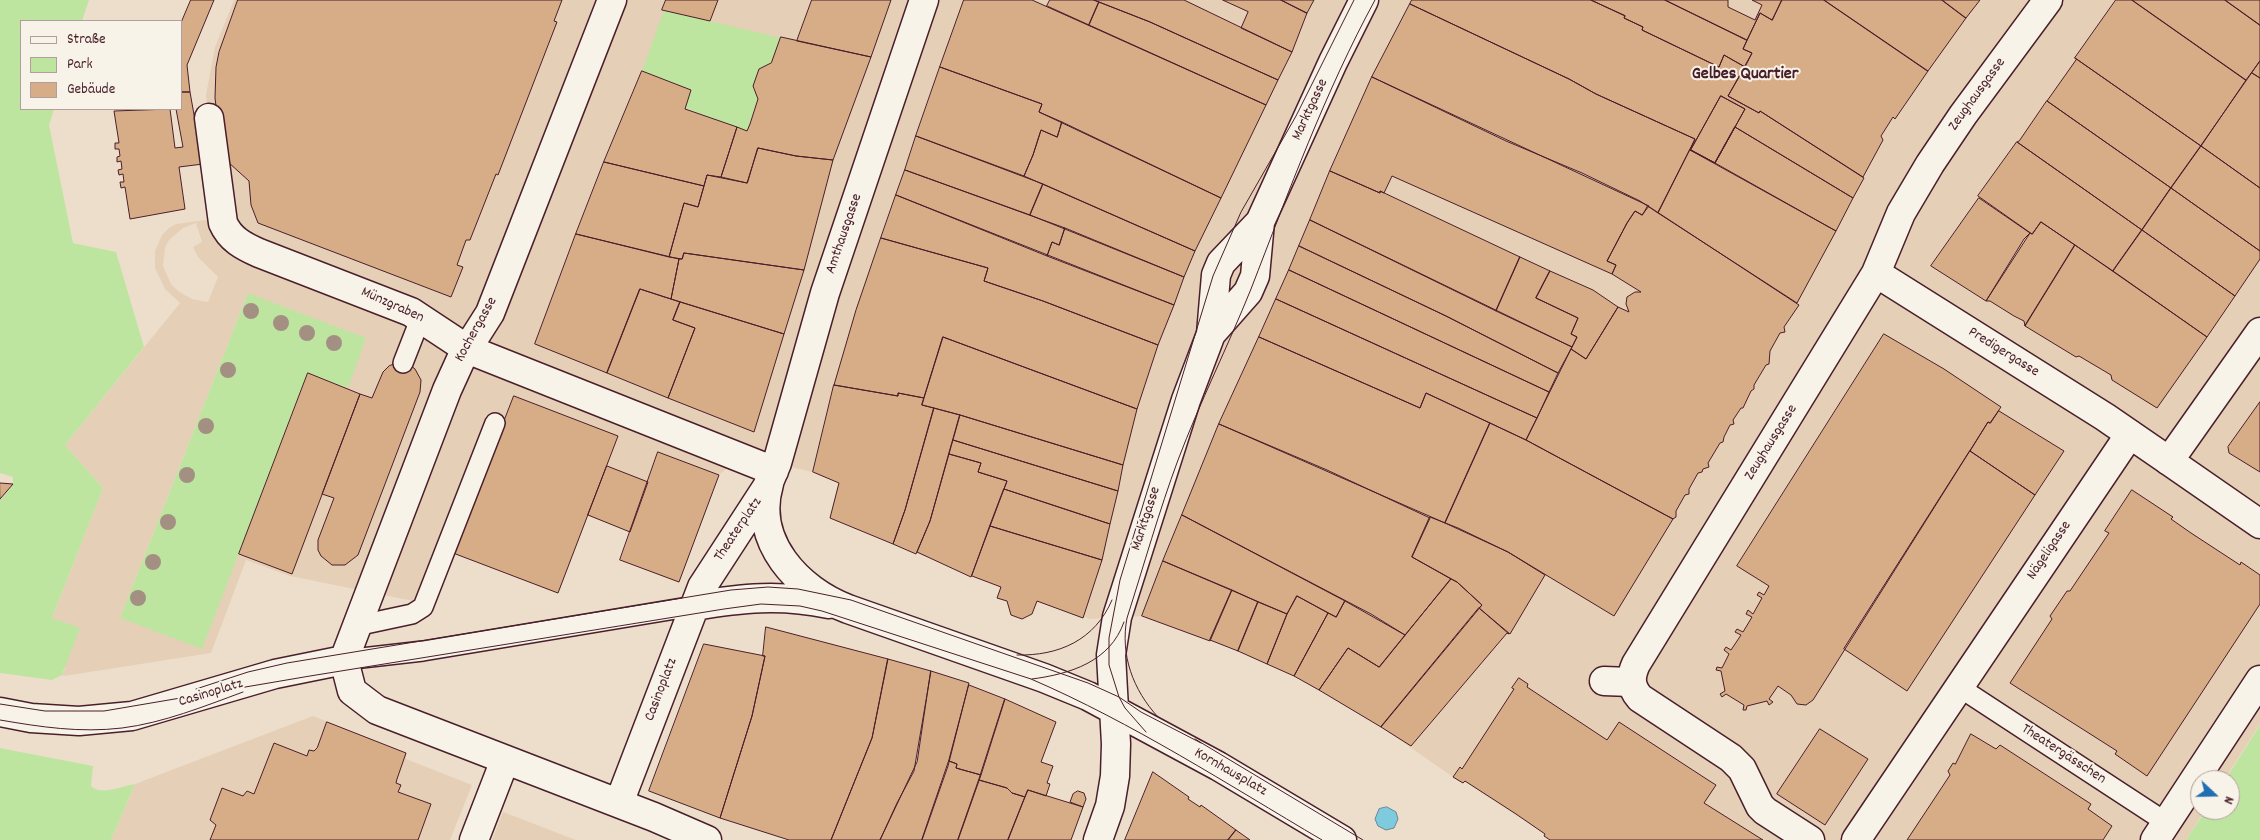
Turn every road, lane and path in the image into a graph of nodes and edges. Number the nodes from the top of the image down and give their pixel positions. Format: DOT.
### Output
graph roads {
  1 [pos="612,0"];
  2 [pos="924,0"];
  3 [pos="1364,0"];
  4 [pos="2048,0"];
  5 [pos="209,118"];
  6 [pos="1260,222"];
  7 [pos="1876,273"];
  8 [pos="421,317"];
  9 [pos="2260,332"];
  10 [pos="1211,334"];
  11 [pos="467,349"];
  12 [pos="403,363"];
  13 [pos="495,424"];
  14 [pos="2130,434"];
  15 [pos="2169,461"];
  16 [pos="774,471"];
  17 [pos="2260,524"];
  18 [pos="694,606"];
  19 [pos="848,609"];
  20 [pos="356,626"];
  21 [pos="344,660"];
  22 [pos="2260,680"];
  23 [pos="1604,681"];
  24 [pos="1631,682"];
  25 [pos="1959,687"];
  26 [pos="1115,710"];
  27 [pos="0,712"];
  28 [pos="505,760"];
  29 [pos="619,803"];
  30 [pos="2161,831"];
  31 [pos="701,839"];
  32 [pos="474,840"];
  33 [pos="1098,840"];
  34 [pos="1342,840"];
  35 [pos="1810,840"];
  36 [pos="1856,840"];
  1 -- 11 [label="street, Kochergasse"];
  2 -- 16 [label="street, Amthausgasse"];
  3 -- 6 [label="street, Marktgasse"];
  4 -- 7 [label="street, Zeughausgasse"];
  5 -- 8 [label="street, Münzgraben"];
  6 -- 10 [label="street, Marktgasse"];
  6 -- 10 [label="street, Marktgasse"];
  7 -- 14 [label="street, Predigergasse"];
  7 -- 24 [label="street, Zeughausgasse"];
  8 -- 11 [label="street, Münzgraben"];
  8 -- 12 [label="lane"];
  9 -- 15 [label="street"];
  10 -- 26 [label="street, Marktgasse"];
  11 -- 16 [label="street, Münzgraben"];
  11 -- 20 [label="street, Kochergasse"];
  13 -- 20 [label="lane"];
  14 -- 15 [label="street"];
  14 -- 25 [label="street, Nägeligasse"];
  15 -- 17 [label="street"];
  16 -- 18 [label="street, Theaterplatz"];
  16 -- 19 [label="street, Theaterplatz"];
  18 -- 19 [label="street, Theaterplatz"];
  18 -- 21 [label="lane, Casinoplatz"];
  18 -- 29 [label="street, Casinoplatz"];
  19 -- 26 [label="street, Theaterplatz"];
  20 -- 21 [label="street, Kochergasse"];
  21 -- 27 [label="street, Casinoplatz"];
  21 -- 28 [label="street"];
  22 -- 30 [label="street"];
  23 -- 24 [label="street"];
  24 -- 35 [label="street"];
  25 -- 30 [label="lane, Theatergässchen"];
  25 -- 36 [label="street, Nägeligasse"];
  26 -- 33 [label="street, Marktgasse"];
  26 -- 34 [label="street, Kornhausplatz"];
  28 -- 29 [label="street"];
  28 -- 32 [label="street"];
  29 -- 31 [label="street"];
}
